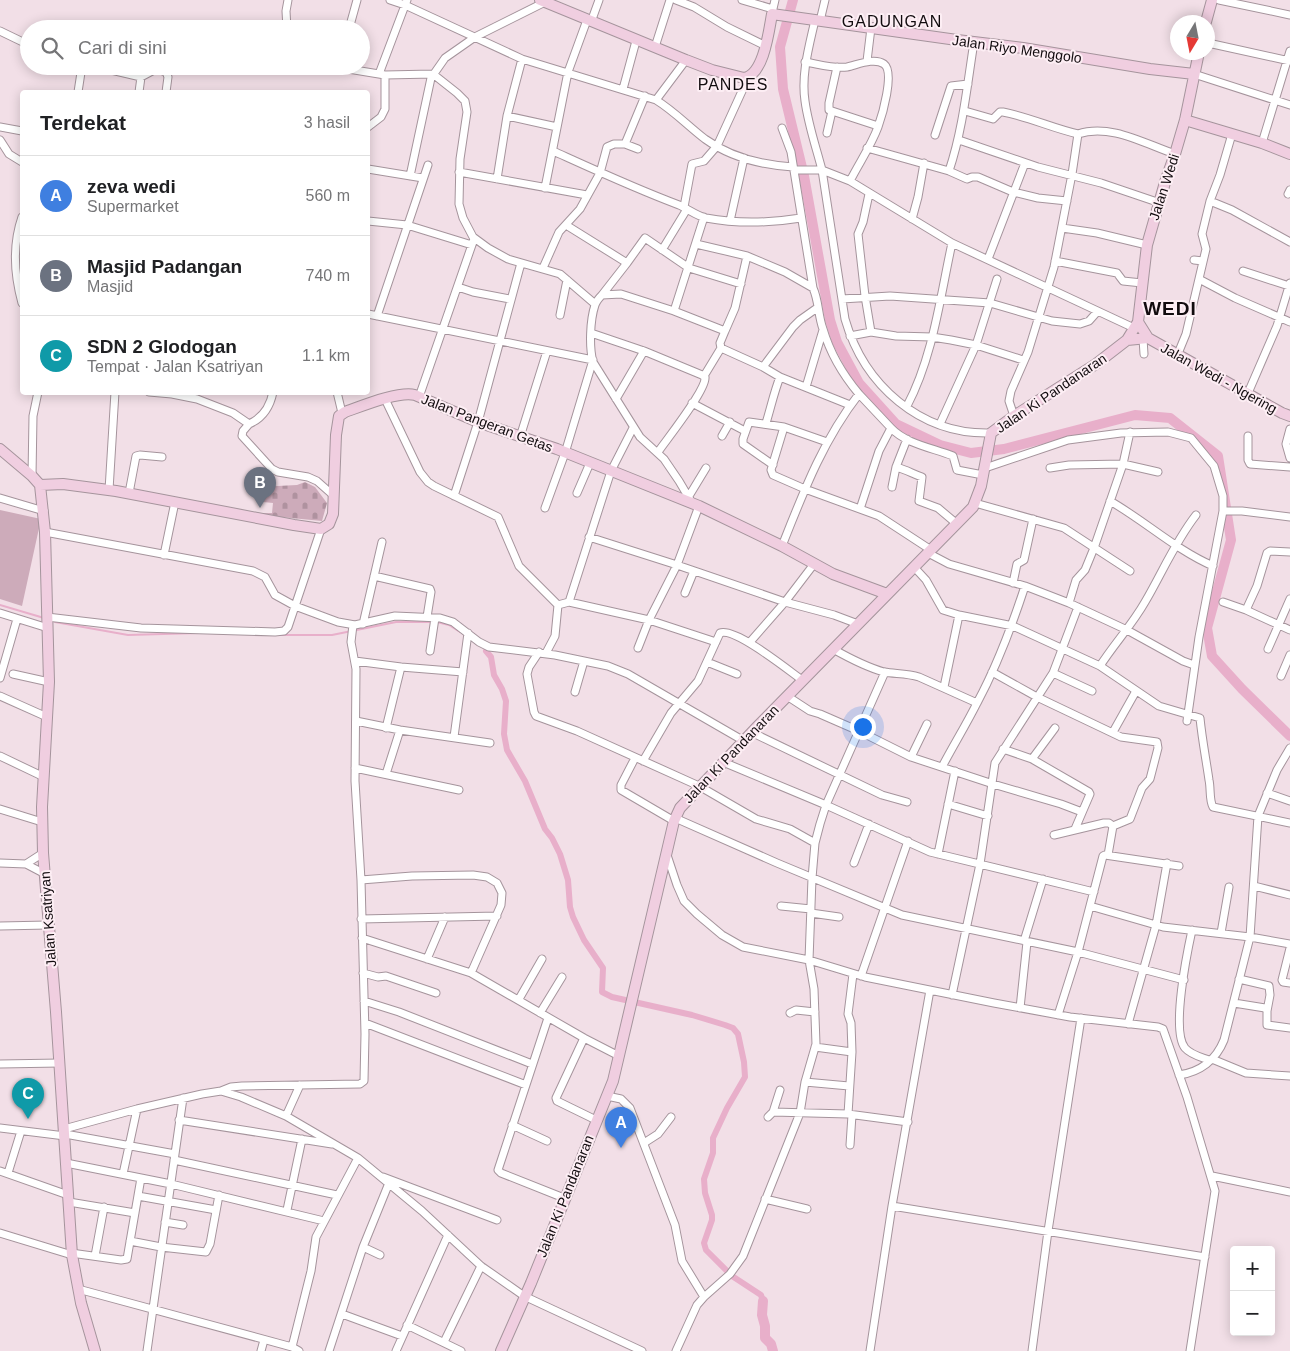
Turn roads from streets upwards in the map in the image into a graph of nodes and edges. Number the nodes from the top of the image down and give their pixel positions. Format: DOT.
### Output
graph roads {
  1 [pos="288,0"];
  2 [pos="357,0"];
  3 [pos="390,0"];
  4 [pos="599,0"];
  5 [pos="670,0"];
  6 [pos="676,0"];
  7 [pos="742,0"];
  8 [pos="775,0"];
  9 [pos="825,0"];
  10 [pos="1212,0"];
  11 [pos="1219,0"];
  12 [pos="406,2"];
  13 [pos="547,2"];
  14 [pos="774,12"];
  15 [pos="1208,15"];
  16 [pos="1290,15"];
  17 [pos="287,20"];
  18 [pos="351,20"];
  19 [pos="589,21"];
  20 [pos="817,21"];
  21 [pos="871,28"];
  22 [pos="0,31"];
  23 [pos="476,37"];
  24 [pos="636,40"];
  25 [pos="20,41"];
  26 [pos="974,42"];
  27 [pos="1215,45"];
  28 [pos="766,46"];
  29 [pos="655,47"];
  30 [pos="1290,51"];
  31 [pos="522,59"];
  32 [pos="686,60"];
  33 [pos="1197,60"];
  34 [pos="867,61"];
  35 [pos="1288,61"];
  36 [pos="805,62"];
  37 [pos="838,67"];
  38 [pos="568,72"];
  39 [pos="370,73"];
  40 [pos="434,74"];
  41 [pos="1194,74"];
  42 [pos="81,75"];
  43 [pos="129,75"];
  44 [pos="146,75"];
  45 [pos="167,75"];
  46 [pos="382,75"];
  47 [pos="141,78"];
  48 [pos="748,78"];
  49 [pos="968,84"];
  50 [pos="623,88"];
  51 [pos="78,90"];
  52 [pos="139,90"];
  53 [pos="166,90"];
  54 [pos="644,96"];
  55 [pos="656,100"];
  56 [pos="1274,101"];
  57 [pos="1290,106"];
  58 [pos="832,111"];
  59 [pos="965,111"];
  60 [pos="507,116"];
  61 [pos="1185,120"];
  62 [pos="370,125"];
  63 [pos="878,126"];
  64 [pos="0,127"];
  65 [pos="557,128"];
  66 [pos="782,128"];
  67 [pos="20,131"];
  68 [pos="827,133"];
  69 [pos="1078,134"];
  70 [pos="1232,134"];
  71 [pos="935,135"];
  72 [pos="0,140"];
  73 [pos="959,140"];
  74 [pos="1262,143"];
  75 [pos="625,144"];
  76 [pos="717,146"];
  77 [pos="868,148"];
  78 [pos="638,149"];
  79 [pos="553,150"];
  80 [pos="1176,154"];
  81 [pos="1290,154"];
  82 [pos="744,158"];
  83 [pos="20,161"];
  84 [pos="924,163"];
  85 [pos="1025,163"];
  86 [pos="428,165"];
  87 [pos="370,169"];
  88 [pos="794,169"];
  89 [pos="818,169"];
  90 [pos="949,171"];
  91 [pos="459,172"];
  92 [pos="600,173"];
  93 [pos="1072,174"];
  94 [pos="410,176"];
  95 [pos="423,178"];
  96 [pos="497,179"];
  97 [pos="850,181"];
  98 [pos="545,188"];
  99 [pos="1013,192"];
  100 [pos="869,194"];
  101 [pos="587,195"];
  102 [pos="1067,201"];
  103 [pos="1210,201"];
  104 [pos="1160,203"];
  105 [pos="685,208"];
  106 [pos="704,218"];
  107 [pos="801,218"];
  108 [pos="912,219"];
  109 [pos="370,221"];
  110 [pos="730,221"];
  111 [pos="566,224"];
  112 [pos="20,225"];
  113 [pos="407,225"];
  114 [pos="1062,228"];
  115 [pos="473,242"];
  116 [pos="1290,242"];
  117 [pos="952,243"];
  118 [pos="696,244"];
  119 [pos="1147,245"];
  120 [pos="662,250"];
  121 [pos="747,256"];
  122 [pos="988,259"];
  123 [pos="1194,260"];
  124 [pos="1055,261"];
  125 [pos="1203,261"];
  126 [pos="521,263"];
  127 [pos="628,263"];
  128 [pos="543,268"];
  129 [pos="689,268"];
  130 [pos="1243,271"];
  131 [pos="997,279"];
  132 [pos="1199,279"];
  133 [pos="567,280"];
  134 [pos="1142,283"];
  135 [pos="742,284"];
  136 [pos="1289,285"];
  137 [pos="458,286"];
  138 [pos="813,288"];
  139 [pos="1048,288"];
  140 [pos="20,294"];
  141 [pos="602,295"];
  142 [pos="865,296"];
  143 [pos="842,299"];
  144 [pos="940,299"];
  145 [pos="510,300"];
  146 [pos="990,303"];
  147 [pos="595,304"];
  148 [pos="817,308"];
  149 [pos="674,311"];
  150 [pos="1097,312"];
  151 [pos="370,314"];
  152 [pos="560,315"];
  153 [pos="377,316"];
  154 [pos="1039,317"];
  155 [pos="1280,318"];
  156 [pos="1290,322"];
  157 [pos="1136,325"];
  158 [pos="443,329"];
  159 [pos="823,330"];
  160 [pos="725,331"];
  161 [pos="871,332"];
  162 [pos="591,333"];
  163 [pos="850,336"];
  164 [pos="932,337"];
  165 [pos="1146,338"];
  166 [pos="1127,340"];
  167 [pos="499,341"];
  168 [pos="976,345"];
  169 [pos="721,348"];
  170 [pos="547,351"];
  171 [pos="644,351"];
  172 [pos="1144,354"];
  173 [pos="1177,356"];
  174 [pos="593,360"];
  175 [pos="1023,360"];
  176 [pos="762,367"];
  177 [pos="704,376"];
  178 [pos="780,377"];
  179 [pos="806,387"];
  180 [pos="1248,393"];
  181 [pos="859,394"];
  182 [pos="37,395"];
  183 [pos="115,395"];
  184 [pos="185,395"];
  185 [pos="272,395"];
  186 [pos="338,395"];
  187 [pos="198,396"];
  188 [pos="389,397"];
  189 [pos="419,397"];
  190 [pos="616,399"];
  191 [pos="692,403"];
  192 [pos="850,405"];
  193 [pos="907,406"];
  194 [pos="342,414"];
  195 [pos="1014,416"];
  196 [pos="1290,416"];
  197 [pos="478,422"];
  198 [pos="730,422"];
  199 [pos="766,423"];
  200 [pos="249,424"];
  201 [pos="940,424"];
  202 [pos="784,427"];
  203 [pos="633,428"];
  204 [pos="891,428"];
  205 [pos="1290,429"];
  206 [pos="745,431"];
  207 [pos="1130,432"];
  208 [pos="990,435"];
  209 [pos="722,436"];
  210 [pos="1248,436"];
  211 [pos="520,437"];
  212 [pos="907,439"];
  213 [pos="827,442"];
  214 [pos="0,449"];
  215 [pos="658,452"];
  216 [pos="565,453"];
  217 [pos="162,457"];
  218 [pos="1290,458"];
  219 [pos="590,464"];
  220 [pos="1123,464"];
  221 [pos="773,465"];
  222 [pos="896,467"];
  223 [pos="1290,467"];
  224 [pos="706,468"];
  225 [pos="1050,468"];
  226 [pos="984,469"];
  227 [pos="611,472"];
  228 [pos="1158,472"];
  229 [pos="32,476"];
  230 [pos="40,485"];
  231 [pos="892,487"];
  232 [pos="805,489"];
  233 [pos="109,490"];
  234 [pos="129,493"];
  235 [pos="577,494"];
  236 [pos="334,496"];
  237 [pos="454,496"];
  238 [pos="0,498"];
  239 [pos="1110,501"];
  240 [pos="175,502"];
  241 [pos="693,502"];
  242 [pos="975,503"];
  243 [pos="545,508"];
  244 [pos="860,509"];
  245 [pos="44,511"];
  246 [pos="1226,511"];
  247 [pos="1196,515"];
  248 [pos="1290,517"];
  249 [pos="1033,519"];
  250 [pos="957,524"];
  251 [pos="321,529"];
  252 [pos="46,532"];
  253 [pos="589,537"];
  254 [pos="382,542"];
  255 [pos="782,546"];
  256 [pos="1176,546"];
  257 [pos="1094,548"];
  258 [pos="930,552"];
  259 [pos="1290,552"];
  260 [pos="164,554"];
  261 [pos="677,564"];
  262 [pos="814,564"];
  263 [pos="1213,566"];
  264 [pos="914,567"];
  265 [pos="694,571"];
  266 [pos="1130,571"];
  267 [pos="374,576"];
  268 [pos="1013,583"];
  269 [pos="1026,586"];
  270 [pos="685,593"];
  271 [pos="886,594"];
  272 [pos="1290,599"];
  273 [pos="786,602"];
  274 [pos="1223,602"];
  275 [pos="563,603"];
  276 [pos="1069,603"];
  277 [pos="295,606"];
  278 [pos="1078,607"];
  279 [pos="1246,610"];
  280 [pos="0,613"];
  281 [pos="959,615"];
  282 [pos="18,619"];
  283 [pos="433,620"];
  284 [pos="649,620"];
  285 [pos="47,621"];
  286 [pos="363,624"];
  287 [pos="858,624"];
  288 [pos="353,625"];
  289 [pos="1279,625"];
  290 [pos="1012,626"];
  291 [pos="1127,630"];
  292 [pos="1290,630"];
  293 [pos="468,637"];
  294 [pos="716,642"];
  295 [pos="750,642"];
  296 [pos="638,648"];
  297 [pos="833,649"];
  298 [pos="1062,649"];
  299 [pos="1268,650"];
  300 [pos="430,651"];
  301 [pos="547,653"];
  302 [pos="1290,655"];
  303 [pos="355,661"];
  304 [pos="584,661"];
  305 [pos="707,662"];
  306 [pos="1194,665"];
  307 [pos="1100,666"];
  308 [pos="401,667"];
  309 [pos="463,672"];
  310 [pos="885,672"];
  311 [pos="992,672"];
  312 [pos="1052,673"];
  313 [pos="13,674"];
  314 [pos="737,674"];
  315 [pos="1281,676"];
  316 [pos="0,678"];
  317 [pos="802,680"];
  318 [pos="49,682"];
  319 [pos="944,687"];
  320 [pos="1136,691"];
  321 [pos="575,692"];
  322 [pos="1092,692"];
  323 [pos="0,696"];
  324 [pos="786,696"];
  325 [pos="1036,697"];
  326 [pos="977,703"];
  327 [pos="679,704"];
  328 [pos="1188,716"];
  329 [pos="47,717"];
  330 [pos="356,721"];
  331 [pos="927,724"];
  332 [pos="386,728"];
  333 [pos="1055,728"];
  334 [pos="400,730"];
  335 [pos="859,731"];
  336 [pos="752,732"];
  337 [pos="1113,732"];
  338 [pos="454,737"];
  339 [pos="744,740"];
  340 [pos="490,743"];
  341 [pos="1289,748"];
  342 [pos="1003,749"];
  343 [pos="0,756"];
  344 [pos="911,757"];
  345 [pos="635,758"];
  346 [pos="1032,759"];
  347 [pos="643,761"];
  348 [pos="723,762"];
  349 [pos="942,767"];
  350 [pos="355,768"];
  351 [pos="955,771"];
  352 [pos="386,774"];
  353 [pos="840,775"];
  354 [pos="44,777"];
  355 [pos="993,784"];
  356 [pos="699,786"];
  357 [pos="459,790"];
  358 [pos="1267,793"];
  359 [pos="1290,801"];
  360 [pos="907,802"];
  361 [pos="948,804"];
  362 [pos="826,805"];
  363 [pos="0,809"];
  364 [pos="1082,812"];
  365 [pos="988,816"];
  366 [pos="1258,816"];
  367 [pos="674,820"];
  368 [pos="42,822"];
  369 [pos="1290,823"];
  370 [pos="869,824"];
  371 [pos="1112,826"];
  372 [pos="1075,829"];
  373 [pos="1054,835"];
  374 [pos="908,841"];
  375 [pos="815,843"];
  376 [pos="43,854"];
  377 [pos="666,854"];
  378 [pos="938,854"];
  379 [pos="1108,855"];
  380 [pos="0,863"];
  381 [pos="854,863"];
  382 [pos="1168,863"];
  383 [pos="26,864"];
  384 [pos="980,864"];
  385 [pos="1180,866"];
  386 [pos="45,874"];
  387 [pos="812,878"];
  388 [pos="1043,878"];
  389 [pos="361,880"];
  390 [pos="1254,886"];
  391 [pos="1229,887"];
  392 [pos="1094,892"];
  393 [pos="1290,895"];
  394 [pos="781,906"];
  395 [pos="1090,906"];
  396 [pos="885,908"];
  397 [pos="811,911"];
  398 [pos="497,916"];
  399 [pos="445,917"];
  400 [pos="839,917"];
  401 [pos="361,919"];
  402 [pos="1156,925"];
  403 [pos="0,926"];
  404 [pos="48,926"];
  405 [pos="967,929"];
  406 [pos="1192,930"];
  407 [pos="1220,933"];
  408 [pos="1250,937"];
  409 [pos="362,938"];
  410 [pos="1026,941"];
  411 [pos="1290,944"];
  412 [pos="1290,948"];
  413 [pos="1078,952"];
  414 [pos="427,959"];
  415 [pos="542,959"];
  416 [pos="809,960"];
  417 [pos="1144,970"];
  418 [pos="471,973"];
  419 [pos="363,974"];
  420 [pos="857,975"];
  421 [pos="562,976"];
  422 [pos="1239,979"];
  423 [pos="1184,980"];
  424 [pos="1290,983"];
  425 [pos="930,990"];
  426 [pos="436,993"];
  427 [pos="952,995"];
  428 [pos="518,1000"];
  429 [pos="364,1001"];
  430 [pos="1234,1003"];
  431 [pos="1020,1008"];
  432 [pos="1267,1010"];
  433 [pos="815,1012"];
  434 [pos="540,1013"];
  435 [pos="790,1013"];
  436 [pos="1058,1015"];
  437 [pos="548,1018"];
  438 [pos="1081,1018"];
  439 [pos="365,1023"];
  440 [pos="1128,1024"];
  441 [pos="1290,1028"];
  442 [pos="1180,1031"];
  443 [pos="1167,1037"];
  444 [pos="584,1038"];
  445 [pos="815,1047"];
  446 [pos="852,1052"];
  447 [pos="619,1056"];
  448 [pos="1211,1059"];
  449 [pos="0,1064"];
  450 [pos="60,1064"];
  451 [pos="532,1064"];
  452 [pos="1179,1075"];
  453 [pos="1290,1076"];
  454 [pos="805,1082"];
  455 [pos="300,1085"];
  456 [pos="526,1085"];
  457 [pos="849,1086"];
  458 [pos="780,1090"];
  459 [pos="221,1092"];
  460 [pos="607,1096"];
  461 [pos="183,1098"];
  462 [pos="137,1109"];
  463 [pos="800,1113"];
  464 [pos="850,1115"];
  465 [pos="286,1116"];
  466 [pos="671,1118"];
  467 [pos="180,1120"];
  468 [pos="596,1120"];
  469 [pos="908,1122"];
  470 [pos="512,1125"];
  471 [pos="0,1128"];
  472 [pos="21,1131"];
  473 [pos="64,1133"];
  474 [pos="302,1139"];
  475 [pos="547,1141"];
  476 [pos="644,1143"];
  477 [pos="332,1144"];
  478 [pos="129,1145"];
  479 [pos="850,1145"];
  480 [pos="174,1157"];
  481 [pos="358,1158"];
  482 [pos="66,1164"];
  483 [pos="0,1171"];
  484 [pos="8,1173"];
  485 [pos="123,1174"];
  486 [pos="377,1174"];
  487 [pos="1212,1176"];
  488 [pos="141,1178"];
  489 [pos="171,1184"];
  490 [pos="389,1184"];
  491 [pos="293,1185"];
  492 [pos="1290,1192"];
  493 [pos="337,1194"];
  494 [pos="219,1195"];
  495 [pos="138,1196"];
  496 [pos="68,1198"];
  497 [pos="564,1198"];
  498 [pos="765,1198"];
  499 [pos="168,1201"];
  500 [pos="892,1206"];
  501 [pos="104,1207"];
  502 [pos="807,1209"];
  503 [pos="216,1210"];
  504 [pos="287,1210"];
  505 [pos="135,1213"];
  506 [pos="498,1220"];
  507 [pos="324,1221"];
  508 [pos="165,1222"];
  509 [pos="183,1225"];
  510 [pos="1048,1231"];
  511 [pos="0,1233"];
  512 [pos="448,1235"];
  513 [pos="130,1241"];
  514 [pos="161,1247"];
  515 [pos="364,1247"];
  516 [pos="72,1254"];
  517 [pos="380,1255"];
  518 [pos="95,1256"];
  519 [pos="1205,1257"];
  520 [pos="481,1266"];
  521 [pos="78,1289"];
  522 [pos="524,1296"];
  523 [pos="704,1297"];
  524 [pos="154,1310"];
  525 [pos="342,1314"];
  526 [pos="407,1325"];
  527 [pos="402,1336"];
  528 [pos="264,1340"];
  529 [pos="444,1342"];
  530 [pos="292,1347"];
  531 [pos="95,1351"];
  532 [pos="147,1351"];
  533 [pos="261,1351"];
  534 [pos="299,1351"];
  535 [pos="329,1351"];
  536 [pos="396,1351"];
  537 [pos="461,1351"];
  538 [pos="501,1351"];
  539 [pos="642,1351"];
  540 [pos="676,1351"];
  541 [pos="870,1351"];
  542 [pos="1032,1351"];
  543 [pos="1190,1351"];
  1 -- 17 [label="street"];
  2 -- 18 [label="street"];
  3 -- 12 [label="street"];
  4 -- 19 [label="street"];
  5 -- 29 [label="street"];
  6 -- 28 [label="street"];
  7 -- 14 [label="street"];
  8 -- 14 [label="street"];
  9 -- 20 [label="street"];
  10 -- 15 [label="street"];
  11 -- 16 [label="street"];
  12 -- 23 [label="street"];
  12 -- 46 [label="street"];
  13 -- 19 [label="street"];
  13 -- 23 [label="street"];
  14 -- 20 [label="street, Jalan Riyo Menggolo"];
  14 -- 28 [label="street"];
  19 -- 24 [label="street"];
  19 -- 38 [label="street"];
  20 -- 21 [label="street, Jalan Riyo Menggolo"];
  20 -- 36 [label="street"];
  21 -- 26 [label="street, Jalan Riyo Menggolo"];
  21 -- 34 [label="street"];
  22 -- 25 [label="street"];
  23 -- 31 [label="street"];
  23 -- 40 [label="street"];
  24 -- 29 [label="street"];
  24 -- 50 [label="street"];
  26 -- 41 [label="street, Jalan Riyo Menggolo"];
  26 -- 49 [label="street"];
  27 -- 35 [label="street"];
  28 -- 48 [label="street"];
  29 -- 32 [label="street"];
  30 -- 35 [label="street"];
  31 -- 38 [label="street"];
  31 -- 60 [label="street"];
  32 -- 48 [label="street"];
  32 -- 55 [label="street"];
  33 -- 41 [label="street, Jalan Wedi"];
  34 -- 37 [label="street"];
  34 -- 63 [label="street"];
  35 -- 56 [label="street"];
  36 -- 37 [label="street"];
  36 -- 89 [label="street"];
  37 -- 58 [label="street"];
  38 -- 50 [label="street"];
  38 -- 65 [label="street"];
  39 -- 46 [label="street"];
  40 -- 46 [label="street"];
  40 -- 91 [label="street"];
  40 -- 94 [label="street"];
  41 -- 56 [label="street"];
  41 -- 61 [label="street, Jalan Wedi"];
  42 -- 51 [label="street"];
  43 -- 47 [label="street"];
  44 -- 47 [label="street"];
  45 -- 53 [label="street"];
  46 -- 62 [label="street"];
  47 -- 52 [label="street"];
  48 -- 76 [label="street"];
  49 -- 59 [label="street"];
  49 -- 71 [label="street"];
  50 -- 54 [label="street"];
  54 -- 55 [label="street"];
  54 -- 75 [label="street"];
  55 -- 76 [label="street"];
  56 -- 57 [label="street"];
  56 -- 74 [label="street"];
  58 -- 63 [label="street"];
  58 -- 68 [label="street"];
  59 -- 69 [label="street"];
  59 -- 73 [label="street"];
  60 -- 65 [label="street"];
  60 -- 96 [label="street"];
  61 -- 70 [label="street"];
  61 -- 80 [label="street, Jalan Wedi"];
  63 -- 77 [label="street"];
  64 -- 67 [label="street"];
  65 -- 79 [label="street"];
  66 -- 88 [label="street"];
  69 -- 80 [label="street"];
  69 -- 93 [label="street"];
  70 -- 74 [label="street"];
  70 -- 103 [label="street"];
  72 -- 83 [label="street"];
  73 -- 85 [label="street"];
  73 -- 90 [label="street"];
  74 -- 81 [label="street"];
  75 -- 78 [label="street"];
  75 -- 92 [label="street"];
  76 -- 82 [label="street"];
  76 -- 105 [label="street"];
  77 -- 84 [label="street"];
  77 -- 97 [label="street"];
  79 -- 92 [label="street"];
  79 -- 98 [label="street"];
  80 -- 104 [label="street, Jalan Wedi"];
  82 -- 88 [label="street"];
  82 -- 110 [label="street"];
  84 -- 90 [label="street"];
  84 -- 108 [label="street"];
  85 -- 93 [label="street"];
  85 -- 99 [label="street"];
  86 -- 95 [label="street"];
  87 -- 94 [label="street"];
  88 -- 89 [label="street"];
  88 -- 107 [label="street"];
  89 -- 97 [label="street"];
  89 -- 143 [label="street"];
  90 -- 99 [label="street"];
  91 -- 96 [label="street"];
  91 -- 115 [label="street"];
  92 -- 101 [label="street"];
  92 -- 105 [label="street"];
  93 -- 102 [label="street"];
  93 -- 104 [label="street"];
  94 -- 95 [label="street"];
  95 -- 113 [label="street"];
  96 -- 98 [label="street"];
  97 -- 100 [label="street"];
  98 -- 101 [label="street"];
  99 -- 102 [label="street"];
  99 -- 122 [label="street"];
  100 -- 108 [label="street"];
  100 -- 142 [label="street"];
  101 -- 111 [label="street"];
  102 -- 114 [label="street"];
  103 -- 116 [label="street"];
  103 -- 125 [label="street"];
  104 -- 119 [label="street, Jalan Wedi"];
  105 -- 106 [label="street"];
  105 -- 120 [label="street"];
  106 -- 110 [label="street"];
  106 -- 118 [label="street"];
  107 -- 110 [label="street"];
  107 -- 138 [label="street"];
  108 -- 117 [label="street"];
  109 -- 113 [label="street"];
  111 -- 127 [label="street"];
  111 -- 128 [label="street"];
  112 -- 140 [label="street"];
  113 -- 115 [label="street"];
  113 -- 153 [label="street"];
  114 -- 119 [label="street"];
  114 -- 124 [label="street"];
  115 -- 126 [label="street"];
  115 -- 137 [label="street"];
  117 -- 122 [label="street"];
  117 -- 144 [label="street"];
  118 -- 121 [label="street"];
  118 -- 129 [label="street"];
  119 -- 134 [label="street, Jalan Wedi"];
  120 -- 127 [label="street"];
  120 -- 129 [label="street"];
  121 -- 135 [label="street"];
  121 -- 138 [label="street"];
  122 -- 139 [label="street"];
  123 -- 125 [label="street"];
  124 -- 134 [label="street"];
  124 -- 139 [label="street"];
  125 -- 132 [label="street"];
  126 -- 128 [label="street"];
  126 -- 145 [label="street"];
  127 -- 141 [label="street"];
  128 -- 133 [label="street"];
  129 -- 135 [label="street"];
  129 -- 149 [label="street"];
  130 -- 136 [label="street"];
  131 -- 146 [label="street"];
  132 -- 155 [label="street"];
  132 -- 173 [label="street"];
  133 -- 147 [label="street"];
  133 -- 152 [label="street"];
  134 -- 157 [label="street, Jalan Wedi"];
  135 -- 160 [label="street"];
  136 -- 155 [label="street"];
  137 -- 145 [label="street"];
  137 -- 158 [label="street"];
  138 -- 148 [label="street"];
  139 -- 150 [label="street"];
  139 -- 154 [label="street"];
  141 -- 147 [label="street"];
  141 -- 149 [label="street"];
  142 -- 143 [label="street"];
  142 -- 144 [label="street"];
  142 -- 161 [label="street"];
  143 -- 163 [label="street"];
  144 -- 146 [label="street"];
  144 -- 164 [label="street"];
  145 -- 167 [label="street"];
  146 -- 154 [label="street"];
  146 -- 168 [label="street"];
  147 -- 162 [label="street"];
  148 -- 159 [label="street"];
  148 -- 176 [label="street"];
  149 -- 160 [label="street"];
  150 -- 154 [label="street"];
  150 -- 157 [label="street"];
  151 -- 153 [label="street"];
  153 -- 158 [label="street"];
  154 -- 175 [label="street"];
  155 -- 156 [label="street"];
  155 -- 180 [label="street"];
  157 -- 165 [label="street"];
  157 -- 166 [label="street"];
  158 -- 167 [label="street"];
  158 -- 189 [label="street"];
  159 -- 179 [label="street"];
  159 -- 181 [label="street"];
  160 -- 169 [label="street"];
  161 -- 163 [label="street"];
  161 -- 164 [label="street"];
  162 -- 171 [label="street"];
  162 -- 174 [label="street"];
  163 -- 193 [label="street"];
  164 -- 168 [label="street"];
  164 -- 193 [label="street"];
  165 -- 166 [label="street"];
  165 -- 172 [label="street"];
  165 -- 173 [label="street, Jalan Wedi - Ngering"];
  166 -- 195 [label="street, Jalan Ki Pandanaran"];
  167 -- 170 [label="street"];
  167 -- 197 [label="street"];
  168 -- 175 [label="street"];
  168 -- 201 [label="street"];
  169 -- 176 [label="street"];
  169 -- 177 [label="street"];
  170 -- 174 [label="street"];
  170 -- 211 [label="street"];
  171 -- 177 [label="street"];
  171 -- 190 [label="street"];
  173 -- 180 [label="street, Jalan Wedi - Ngering"];
  174 -- 190 [label="street"];
  174 -- 216 [label="street"];
  175 -- 195 [label="street"];
  176 -- 178 [label="street"];
  177 -- 191 [label="street"];
  178 -- 179 [label="street"];
  178 -- 199 [label="street"];
  179 -- 192 [label="street"];
  180 -- 196 [label="street, Jalan Wedi - Ngering"];
  181 -- 192 [label="street"];
  181 -- 204 [label="street"];
  182 -- 229 [label="street"];
  183 -- 233 [label="street"];
  184 -- 187 [label="street"];
  185 -- 200 [label="street"];
  186 -- 194 [label="street"];
  187 -- 200 [label="street"];
  188 -- 189 [label="street, Jalan Pangeran Getas"];
  188 -- 194 [label="street, Jalan Pangeran Getas"];
  188 -- 237 [label="street"];
  189 -- 197 [label="street, Jalan Pangeran Getas"];
  190 -- 203 [label="street"];
  191 -- 198 [label="street"];
  191 -- 215 [label="street"];
  192 -- 213 [label="street"];
  193 -- 201 [label="street"];
  194 -- 236 [label="street"];
  195 -- 208 [label="street, Jalan Ki Pandanaran"];
  197 -- 211 [label="street, Jalan Pangeran Getas"];
  197 -- 237 [label="street"];
  198 -- 206 [label="street"];
  198 -- 209 [label="street"];
  199 -- 202 [label="street"];
  199 -- 206 [label="street"];
  200 -- 236 [label="street"];
  201 -- 208 [label="street"];
  202 -- 213 [label="street"];
  202 -- 221 [label="street"];
  203 -- 215 [label="street"];
  203 -- 227 [label="street"];
  204 -- 212 [label="street"];
  204 -- 244 [label="street"];
  205 -- 218 [label="street"];
  206 -- 221 [label="street"];
  207 -- 220 [label="street"];
  207 -- 226 [label="street"];
  207 -- 246 [label="street"];
  208 -- 226 [label="street, Jalan Ki Pandanaran"];
  210 -- 223 [label="street"];
  211 -- 216 [label="street, Jalan Pangeran Getas"];
  212 -- 222 [label="street"];
  212 -- 226 [label="street"];
  213 -- 232 [label="street"];
  214 -- 229 [label="street"];
  215 -- 241 [label="street"];
  216 -- 219 [label="street, Jalan Pangeran Getas"];
  216 -- 243 [label="street"];
  217 -- 234 [label="street"];
  219 -- 227 [label="street, Jalan Pangeran Getas"];
  219 -- 235 [label="street"];
  220 -- 225 [label="street"];
  220 -- 228 [label="street"];
  220 -- 239 [label="street"];
  221 -- 232 [label="street"];
  222 -- 231 [label="street"];
  222 -- 250 [label="street"];
  224 -- 241 [label="street"];
  226 -- 242 [label="street, Jalan Ki Pandanaran"];
  227 -- 241 [label="street, Jalan Pangeran Getas"];
  227 -- 253 [label="street"];
  229 -- 230 [label="street"];
  230 -- 233 [label="street"];
  230 -- 245 [label="street, Jalan Ksatriyan"];
  232 -- 244 [label="street"];
  232 -- 255 [label="street"];
  233 -- 234 [label="street"];
  234 -- 240 [label="street"];
  236 -- 251 [label="street"];
  237 -- 275 [label="street"];
  238 -- 245 [label="street"];
  239 -- 256 [label="street"];
  239 -- 257 [label="street"];
  240 -- 251 [label="street"];
  240 -- 260 [label="street"];
  241 -- 255 [label="street, Jalan Pangeran Getas"];
  241 -- 261 [label="street"];
  242 -- 249 [label="street"];
  242 -- 250 [label="street, Jalan Ki Pandanaran"];
  244 -- 258 [label="street"];
  245 -- 252 [label="street, Jalan Ksatriyan"];
  246 -- 248 [label="street"];
  246 -- 263 [label="street"];
  247 -- 256 [label="street"];
  249 -- 257 [label="street"];
  249 -- 268 [label="street"];
  250 -- 258 [label="street, Jalan Ki Pandanaran"];
  251 -- 277 [label="street"];
  252 -- 260 [label="street"];
  252 -- 285 [label="street, Jalan Ksatriyan"];
  253 -- 261 [label="street"];
  253 -- 275 [label="street"];
  254 -- 267 [label="street"];
  255 -- 262 [label="street, Jalan Pangeran Getas"];
  256 -- 263 [label="street"];
  256 -- 291 [label="street"];
  257 -- 266 [label="street"];
  257 -- 276 [label="street"];
  258 -- 264 [label="street, Jalan Ki Pandanaran"];
  258 -- 268 [label="street"];
  259 -- 279 [label="street"];
  260 -- 277 [label="street"];
  261 -- 265 [label="street"];
  261 -- 284 [label="street"];
  262 -- 271 [label="street, Jalan Pangeran Getas"];
  262 -- 273 [label="street"];
  263 -- 306 [label="street"];
  264 -- 271 [label="street, Jalan Ki Pandanaran"];
  264 -- 281 [label="street"];
  265 -- 270 [label="street"];
  265 -- 273 [label="street"];
  267 -- 283 [label="street"];
  267 -- 286 [label="street"];
  268 -- 269 [label="street"];
  269 -- 276 [label="street"];
  269 -- 290 [label="street"];
  271 -- 287 [label="street, Jalan Ki Pandanaran"];
  272 -- 289 [label="street"];
  273 -- 287 [label="street"];
  273 -- 295 [label="street"];
  274 -- 279 [label="street"];
  275 -- 284 [label="street"];
  275 -- 301 [label="street"];
  276 -- 278 [label="street"];
  277 -- 285 [label="street"];
  277 -- 288 [label="street"];
  278 -- 291 [label="street"];
  278 -- 298 [label="street"];
  279 -- 289 [label="street"];
  280 -- 282 [label="street"];
  281 -- 290 [label="street"];
  281 -- 319 [label="street"];
  282 -- 285 [label="street"];
  282 -- 316 [label="street"];
  283 -- 286 [label="street"];
  283 -- 293 [label="street"];
  283 -- 300 [label="street"];
  284 -- 294 [label="street"];
  284 -- 296 [label="street"];
  285 -- 318 [label="street, Jalan Ksatriyan"];
  286 -- 288 [label="street"];
  287 -- 297 [label="street, Jalan Ki Pandanaran"];
  288 -- 303 [label="street"];
  289 -- 292 [label="street"];
  289 -- 299 [label="street"];
  290 -- 298 [label="street"];
  290 -- 311 [label="street"];
  291 -- 306 [label="street"];
  291 -- 307 [label="street"];
  293 -- 301 [label="street"];
  293 -- 309 [label="street"];
  294 -- 295 [label="street"];
  294 -- 305 [label="street"];
  295 -- 317 [label="street"];
  297 -- 310 [label="street"];
  297 -- 317 [label="street, Jalan Ki Pandanaran"];
  298 -- 307 [label="street"];
  298 -- 312 [label="street"];
  301 -- 304 [label="street"];
  301 -- 345 [label="street"];
  302 -- 315 [label="street"];
  303 -- 308 [label="street"];
  303 -- 330 [label="street"];
  304 -- 321 [label="street"];
  304 -- 327 [label="street"];
  305 -- 314 [label="street"];
  305 -- 327 [label="street"];
  306 -- 328 [label="street"];
  307 -- 320 [label="street"];
  308 -- 309 [label="street"];
  308 -- 332 [label="street"];
  309 -- 338 [label="street"];
  310 -- 319 [label="street"];
  310 -- 335 [label="street"];
  311 -- 325 [label="street"];
  311 -- 326 [label="street"];
  312 -- 322 [label="street"];
  312 -- 325 [label="street"];
  313 -- 318 [label="street"];
  317 -- 324 [label="street, Jalan Ki Pandanaran"];
  318 -- 329 [label="street, Jalan Ksatriyan"];
  319 -- 326 [label="street"];
  320 -- 328 [label="street"];
  320 -- 337 [label="street"];
  323 -- 329 [label="street"];
  324 -- 335 [label="street"];
  324 -- 336 [label="street, Jalan Ki Pandanaran"];
  325 -- 337 [label="street"];
  325 -- 342 [label="street"];
  326 -- 349 [label="street"];
  327 -- 339 [label="street"];
  327 -- 347 [label="street"];
  328 -- 366 [label="street"];
  329 -- 354 [label="street, Jalan Ksatriyan"];
  330 -- 332 [label="street"];
  330 -- 350 [label="street"];
  331 -- 344 [label="street"];
  332 -- 334 [label="street"];
  333 -- 346 [label="street"];
  334 -- 338 [label="street"];
  334 -- 352 [label="street"];
  335 -- 344 [label="street"];
  335 -- 353 [label="street"];
  336 -- 339 [label="street, Jalan Ki Pandanaran"];
  336 -- 353 [label="street"];
  337 -- 371 [label="street"];
  338 -- 340 [label="street"];
  339 -- 348 [label="street, Jalan Ki Pandanaran"];
  341 -- 358 [label="street"];
  342 -- 346 [label="street"];
  342 -- 355 [label="street"];
  343 -- 354 [label="street"];
  344 -- 349 [label="street"];
  345 -- 347 [label="street"];
  345 -- 367 [label="street"];
  346 -- 364 [label="street"];
  347 -- 356 [label="street"];
  348 -- 356 [label="street, Jalan Ki Pandanaran"];
  348 -- 362 [label="street"];
  349 -- 351 [label="street"];
  350 -- 352 [label="street"];
  350 -- 389 [label="street"];
  351 -- 355 [label="street"];
  351 -- 361 [label="street"];
  352 -- 357 [label="street"];
  353 -- 360 [label="street"];
  353 -- 362 [label="street"];
  354 -- 368 [label="street, Jalan Ksatriyan"];
  355 -- 364 [label="street"];
  355 -- 365 [label="street"];
  356 -- 367 [label="street, Jalan Ki Pandanaran"];
  356 -- 375 [label="street"];
  358 -- 359 [label="street"];
  358 -- 366 [label="street"];
  361 -- 365 [label="street"];
  361 -- 378 [label="street"];
  362 -- 370 [label="street"];
  362 -- 375 [label="street"];
  363 -- 368 [label="street"];
  364 -- 372 [label="street"];
  365 -- 384 [label="street"];
  366 -- 369 [label="street"];
  366 -- 390 [label="street"];
  367 -- 377 [label="street, Jalan Ki Pandanaran"];
  367 -- 387 [label="street"];
  368 -- 376 [label="street, Jalan Ksatriyan"];
  370 -- 374 [label="street"];
  370 -- 381 [label="street"];
  371 -- 372 [label="street"];
  371 -- 379 [label="street"];
  372 -- 373 [label="street"];
  374 -- 378 [label="street"];
  374 -- 396 [label="street"];
  375 -- 387 [label="street"];
  376 -- 383 [label="street"];
  376 -- 386 [label="street, Jalan Ksatriyan"];
  377 -- 416 [label="street"];
  377 -- 447 [label="street, Jalan Ki Pandanaran"];
  378 -- 384 [label="street"];
  379 -- 382 [label="street"];
  379 -- 392 [label="street"];
  380 -- 383 [label="street"];
  382 -- 385 [label="street"];
  382 -- 402 [label="street"];
  383 -- 386 [label="street"];
  384 -- 388 [label="street"];
  384 -- 405 [label="street"];
  386 -- 404 [label="street, Jalan Ksatriyan"];
  387 -- 396 [label="street"];
  387 -- 397 [label="street"];
  388 -- 392 [label="street"];
  388 -- 410 [label="street"];
  389 -- 398 [label="street"];
  389 -- 401 [label="street"];
  390 -- 393 [label="street"];
  390 -- 408 [label="street"];
  391 -- 407 [label="street"];
  392 -- 395 [label="street"];
  394 -- 397 [label="street"];
  395 -- 402 [label="street"];
  395 -- 413 [label="street"];
  396 -- 405 [label="street"];
  396 -- 420 [label="street"];
  397 -- 400 [label="street"];
  397 -- 416 [label="street"];
  398 -- 399 [label="street"];
  398 -- 418 [label="street"];
  399 -- 401 [label="street"];
  399 -- 414 [label="street"];
  401 -- 409 [label="street"];
  402 -- 406 [label="street"];
  402 -- 417 [label="street"];
  403 -- 404 [label="street"];
  404 -- 450 [label="street, Jalan Ksatriyan"];
  405 -- 410 [label="street"];
  405 -- 427 [label="street"];
  406 -- 407 [label="street"];
  406 -- 423 [label="street"];
  407 -- 408 [label="street"];
  408 -- 411 [label="street"];
  408 -- 422 [label="street"];
  409 -- 414 [label="street"];
  409 -- 419 [label="street"];
  410 -- 413 [label="street"];
  410 -- 431 [label="street"];
  412 -- 424 [label="street"];
  413 -- 417 [label="street"];
  413 -- 436 [label="street"];
  414 -- 418 [label="street"];
  415 -- 428 [label="street"];
  416 -- 420 [label="street"];
  416 -- 433 [label="street"];
  417 -- 423 [label="street"];
  417 -- 440 [label="street"];
  418 -- 428 [label="street"];
  419 -- 426 [label="street"];
  419 -- 429 [label="street"];
  420 -- 425 [label="street"];
  420 -- 446 [label="street"];
  421 -- 434 [label="street"];
  422 -- 430 [label="street"];
  422 -- 432 [label="street"];
  423 -- 442 [label="street"];
  425 -- 427 [label="street"];
  425 -- 469 [label="street"];
  427 -- 431 [label="street"];
  428 -- 434 [label="street"];
  429 -- 439 [label="street"];
  429 -- 451 [label="street"];
  430 -- 432 [label="street"];
  430 -- 448 [label="street"];
  431 -- 436 [label="street"];
  432 -- 441 [label="street"];
  433 -- 435 [label="street"];
  433 -- 445 [label="street"];
  434 -- 437 [label="street"];
  436 -- 438 [label="street"];
  437 -- 444 [label="street"];
  437 -- 451 [label="street"];
  438 -- 440 [label="street"];
  438 -- 510 [label="street"];
  439 -- 455 [label="street"];
  439 -- 456 [label="street"];
  440 -- 443 [label="street"];
  442 -- 443 [label="street"];
  442 -- 448 [label="street"];
  443 -- 452 [label="street"];
  444 -- 447 [label="street"];
  444 -- 468 [label="street"];
  445 -- 446 [label="street"];
  445 -- 454 [label="street"];
  446 -- 457 [label="street"];
  447 -- 460 [label="street, Jalan Ki Pandanaran"];
  448 -- 452 [label="street"];
  448 -- 453 [label="street"];
  449 -- 450 [label="street"];
  450 -- 473 [label="street, Jalan Ksatriyan"];
  451 -- 456 [label="street"];
  452 -- 487 [label="street"];
  454 -- 457 [label="street"];
  454 -- 463 [label="street"];
  455 -- 459 [label="street"];
  455 -- 465 [label="street"];
  456 -- 470 [label="street"];
  457 -- 464 [label="street"];
  458 -- 463 [label="street"];
  459 -- 461 [label="street"];
  459 -- 465 [label="street"];
  460 -- 468 [label="street, Jalan Ki Pandanaran"];
  460 -- 476 [label="street"];
  461 -- 462 [label="street"];
  461 -- 467 [label="street"];
  462 -- 473 [label="street"];
  462 -- 478 [label="street"];
  463 -- 464 [label="street"];
  463 -- 498 [label="street"];
  464 -- 469 [label="street"];
  464 -- 479 [label="street"];
  465 -- 477 [label="street"];
  466 -- 476 [label="street"];
  467 -- 474 [label="street"];
  467 -- 480 [label="street"];
  468 -- 497 [label="street, Jalan Ki Pandanaran"];
  469 -- 500 [label="street"];
  470 -- 475 [label="street"];
  470 -- 497 [label="street"];
  471 -- 472 [label="street"];
  472 -- 473 [label="street"];
  472 -- 484 [label="street"];
  473 -- 478 [label="street"];
  473 -- 482 [label="street, Jalan Ksatriyan"];
  474 -- 477 [label="street"];
  474 -- 491 [label="street"];
  476 -- 523 [label="street"];
  477 -- 481 [label="street"];
  478 -- 480 [label="street"];
  478 -- 485 [label="street"];
  480 -- 489 [label="street"];
  480 -- 491 [label="street"];
  481 -- 486 [label="street"];
  481 -- 493 [label="street"];
  482 -- 485 [label="street"];
  482 -- 496 [label="street, Jalan Ksatriyan"];
  483 -- 484 [label="street"];
  484 -- 496 [label="street"];
  485 -- 488 [label="street"];
  486 -- 490 [label="street"];
  486 -- 506 [label="street"];
  487 -- 492 [label="street"];
  487 -- 519 [label="street"];
  488 -- 489 [label="street"];
  488 -- 495 [label="street"];
  489 -- 494 [label="street"];
  489 -- 499 [label="street"];
  490 -- 512 [label="street"];
  490 -- 515 [label="street"];
  491 -- 493 [label="street"];
  491 -- 504 [label="street"];
  493 -- 507 [label="street"];
  494 -- 503 [label="street"];
  494 -- 504 [label="street"];
  495 -- 499 [label="street"];
  495 -- 505 [label="street"];
  496 -- 501 [label="street"];
  496 -- 516 [label="street, Jalan Ksatriyan"];
  497 -- 522 [label="street, Jalan Ki Pandanaran"];
  498 -- 502 [label="street"];
  498 -- 523 [label="street"];
  499 -- 503 [label="street"];
  499 -- 508 [label="street"];
  500 -- 510 [label="street"];
  500 -- 541 [label="street"];
  501 -- 505 [label="street"];
  501 -- 518 [label="street"];
  503 -- 514 [label="street"];
  504 -- 507 [label="street"];
  505 -- 513 [label="street"];
  507 -- 530 [label="street"];
  508 -- 509 [label="street"];
  508 -- 514 [label="street"];
  510 -- 519 [label="street"];
  510 -- 542 [label="street"];
  511 -- 516 [label="street"];
  512 -- 520 [label="street"];
  512 -- 526 [label="street"];
  513 -- 514 [label="street"];
  513 -- 518 [label="street"];
  514 -- 524 [label="street"];
  515 -- 517 [label="street"];
  515 -- 525 [label="street"];
  516 -- 518 [label="street"];
  516 -- 521 [label="street, Jalan Ksatriyan"];
  519 -- 543 [label="street"];
  520 -- 522 [label="street"];
  520 -- 529 [label="street"];
  521 -- 524 [label="street"];
  521 -- 531 [label="street, Jalan Ksatriyan"];
  522 -- 538 [label="street, Jalan Ki Pandanaran"];
  522 -- 539 [label="street"];
  523 -- 540 [label="street"];
  524 -- 528 [label="street"];
  524 -- 532 [label="street"];
  525 -- 527 [label="street"];
  525 -- 535 [label="street"];
  526 -- 527 [label="street"];
  526 -- 529 [label="street"];
  527 -- 536 [label="street"];
  528 -- 530 [label="street"];
  528 -- 533 [label="street"];
  529 -- 537 [label="street"];
  530 -- 534 [label="street"];
}
